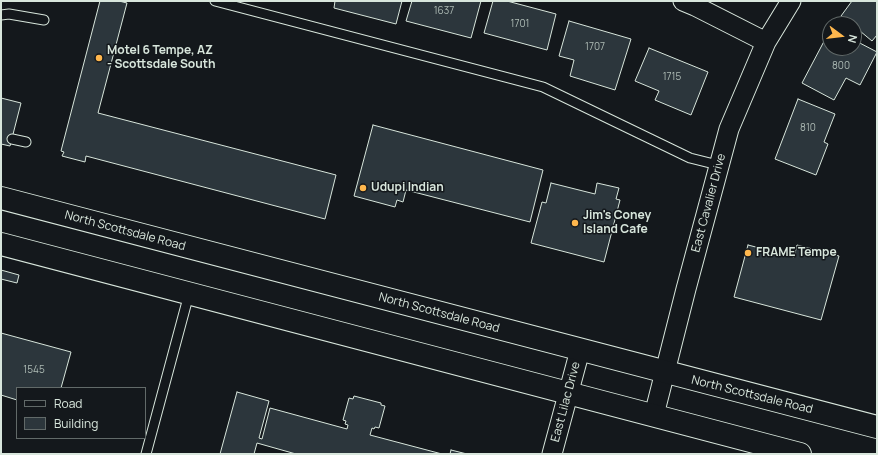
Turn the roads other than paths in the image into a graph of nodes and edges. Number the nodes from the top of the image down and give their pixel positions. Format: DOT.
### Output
graph roads {
  1 [pos="214,1"];
  2 [pos="683,1"];
  3 [pos="791,1"];
  4 [pos="1,15"];
  5 [pos="44,20"];
  6 [pos="766,42"];
  7 [pos="12,139"];
  8 [pos="26,142"];
  9 [pos="718,166"];
  10 [pos="1,198"];
  11 [pos="1,244"];
  12 [pos="189,294"];
  13 [pos="580,350"];
  14 [pos="665,372"];
  15 [pos="569,393"];
  16 [pos="654,415"];
  17 [pos="877,427"];
  18 [pos="146,454"];
  19 [pos="552,454"];
  20 [pos="800,454"];
  1 -- 9 [label="lane"];
  2 -- 6 [label="street"];
  3 -- 6 [label="street, East Cavalier Drive"];
  4 -- 5 [label="lane"];
  6 -- 9 [label="street, East Cavalier Drive"];
  7 -- 8 [label="lane"];
  9 -- 14 [label="street, East Cavalier Drive"];
  10 -- 13 [label="main road, North Scottsdale Road"];
  11 -- 12 [label="main road"];
  12 -- 15 [label="main road"];
  12 -- 18 [label="lane"];
  13 -- 14 [label="main road, North Scottsdale Road"];
  13 -- 15 [label="street, East Lilac Drive"];
  14 -- 16 [label="street, East Cavalier Drive"];
  14 -- 17 [label="main road, North Scottsdale Road"];
  15 -- 16 [label="main road"];
  15 -- 19 [label="street, East Lilac Drive"];
  16 -- 20 [label="main road"];
}
